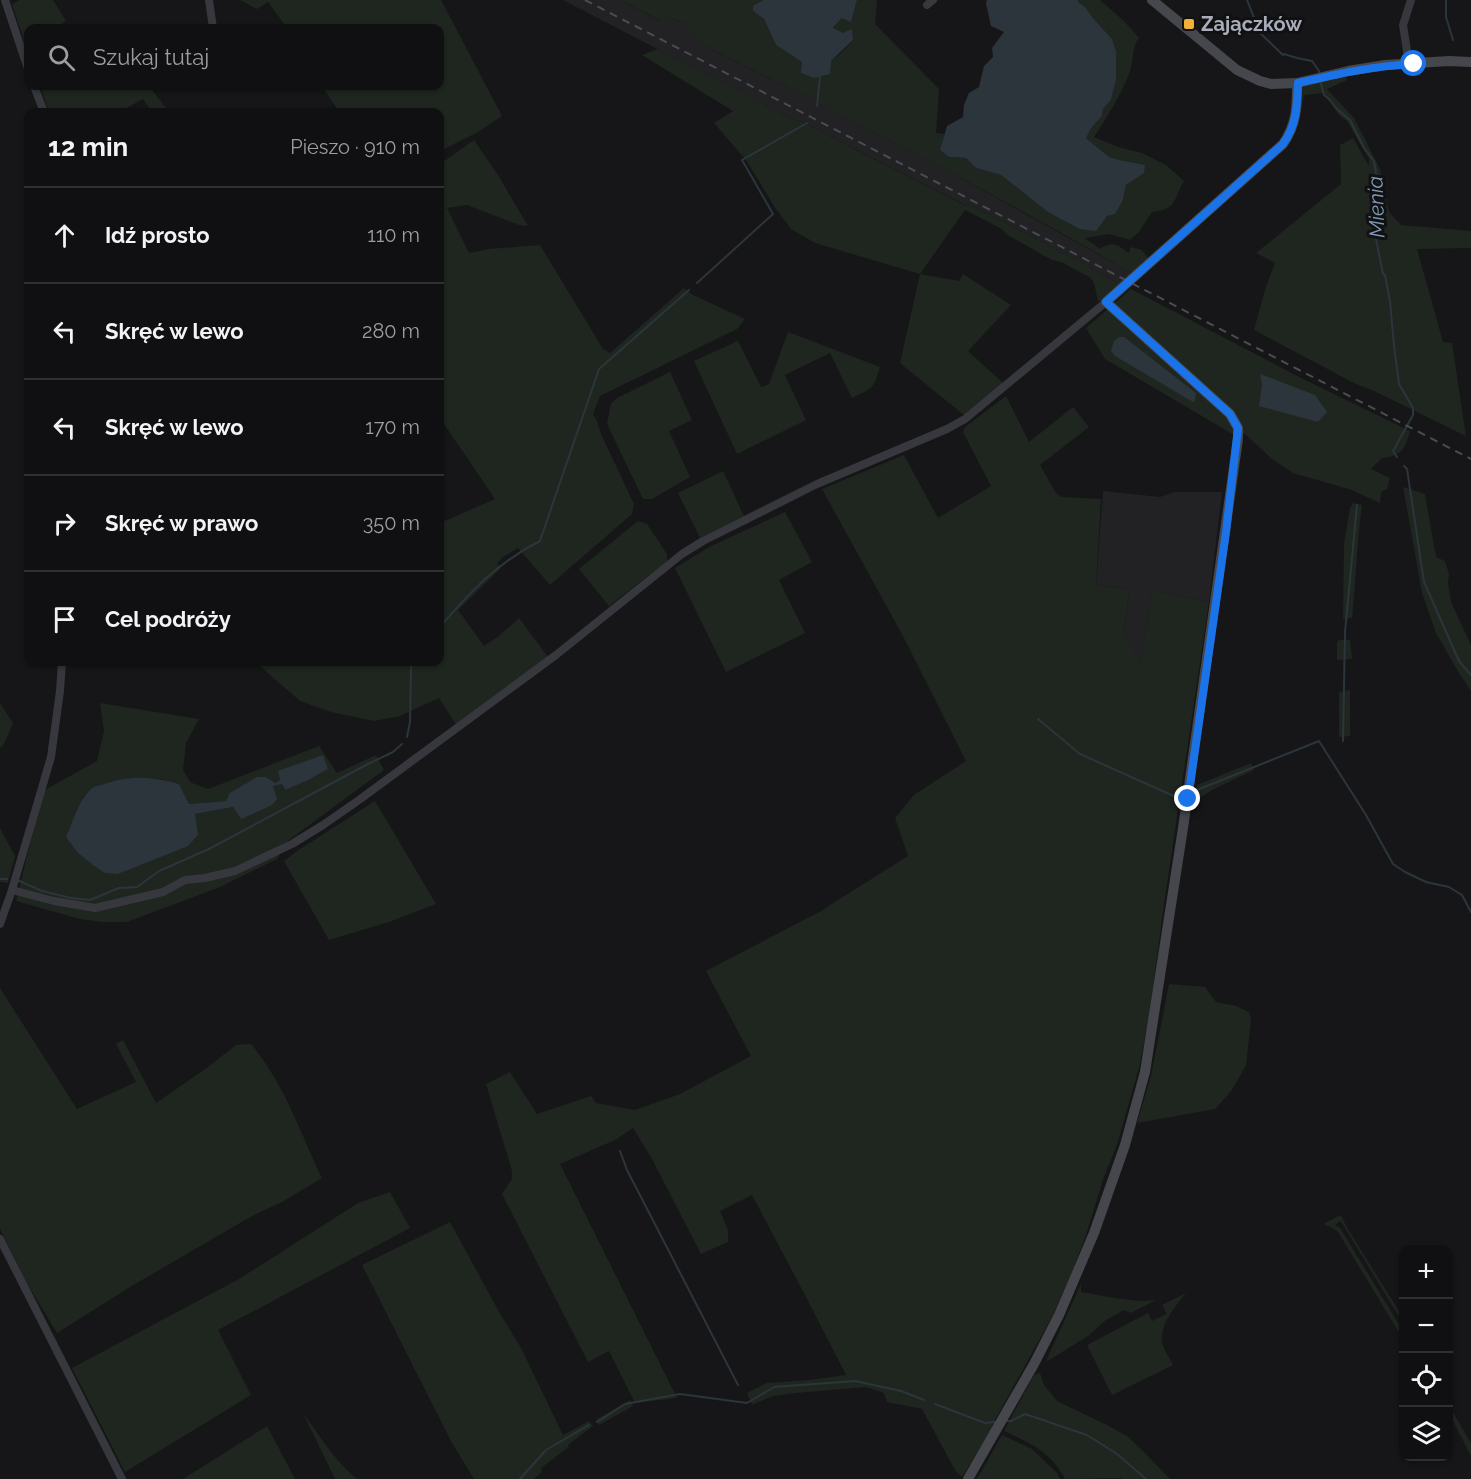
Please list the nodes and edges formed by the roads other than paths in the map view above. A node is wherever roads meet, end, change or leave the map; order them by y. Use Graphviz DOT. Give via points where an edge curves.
graph roads {
  1 [pos="209,0"];
  2 [pos="1152,0"];
  3 [pos="1411,0"];
  4 [pos="7,1"];
  5 [pos="212,24"];
  6 [pos="24,56"];
  7 [pos="1471,62"];
  8 [pos="1409,64"];
  9 [pos="1298,83"];
  10 [pos="36,90"];
  11 [pos="42,108"];
  12 [pos="1106,302"];
  13 [pos="62,666"];
  14 [pos="12,890"];
  15 [pos="0,924"];
  16 [pos="0,1239"];
  17 [pos="122,1479"];
  18 [pos="968,1479"];
  1 -- 5 [label="street"];
  2 -- 9 [label="street" via="1237,70 1271,84"];
  3 -- 8 [label="street" via="1403,25"];
  4 -- 6 [label="street"];
  7 -- 8 [label="street"];
  8 -- 9 [label="street" via="1348,71"];
  9 -- 12 [label="street" via="1295,121 1283,144"];
  10 -- 11 [label="street"];
  12 -- 14 [label="street" via="965,419 817,484 682,554 556,655 359,800 292,844 234,871 185,880 163,892 95,908"];
  12 -- 18 [label="street" via="1230,414 1238,428 1226,532 1145,1072 1094,1233 1059,1315"];
  13 -- 14 [label="street" via="51,757"];
  14 -- 15 [label="street"];
  16 -- 17 [label="street"];
}
